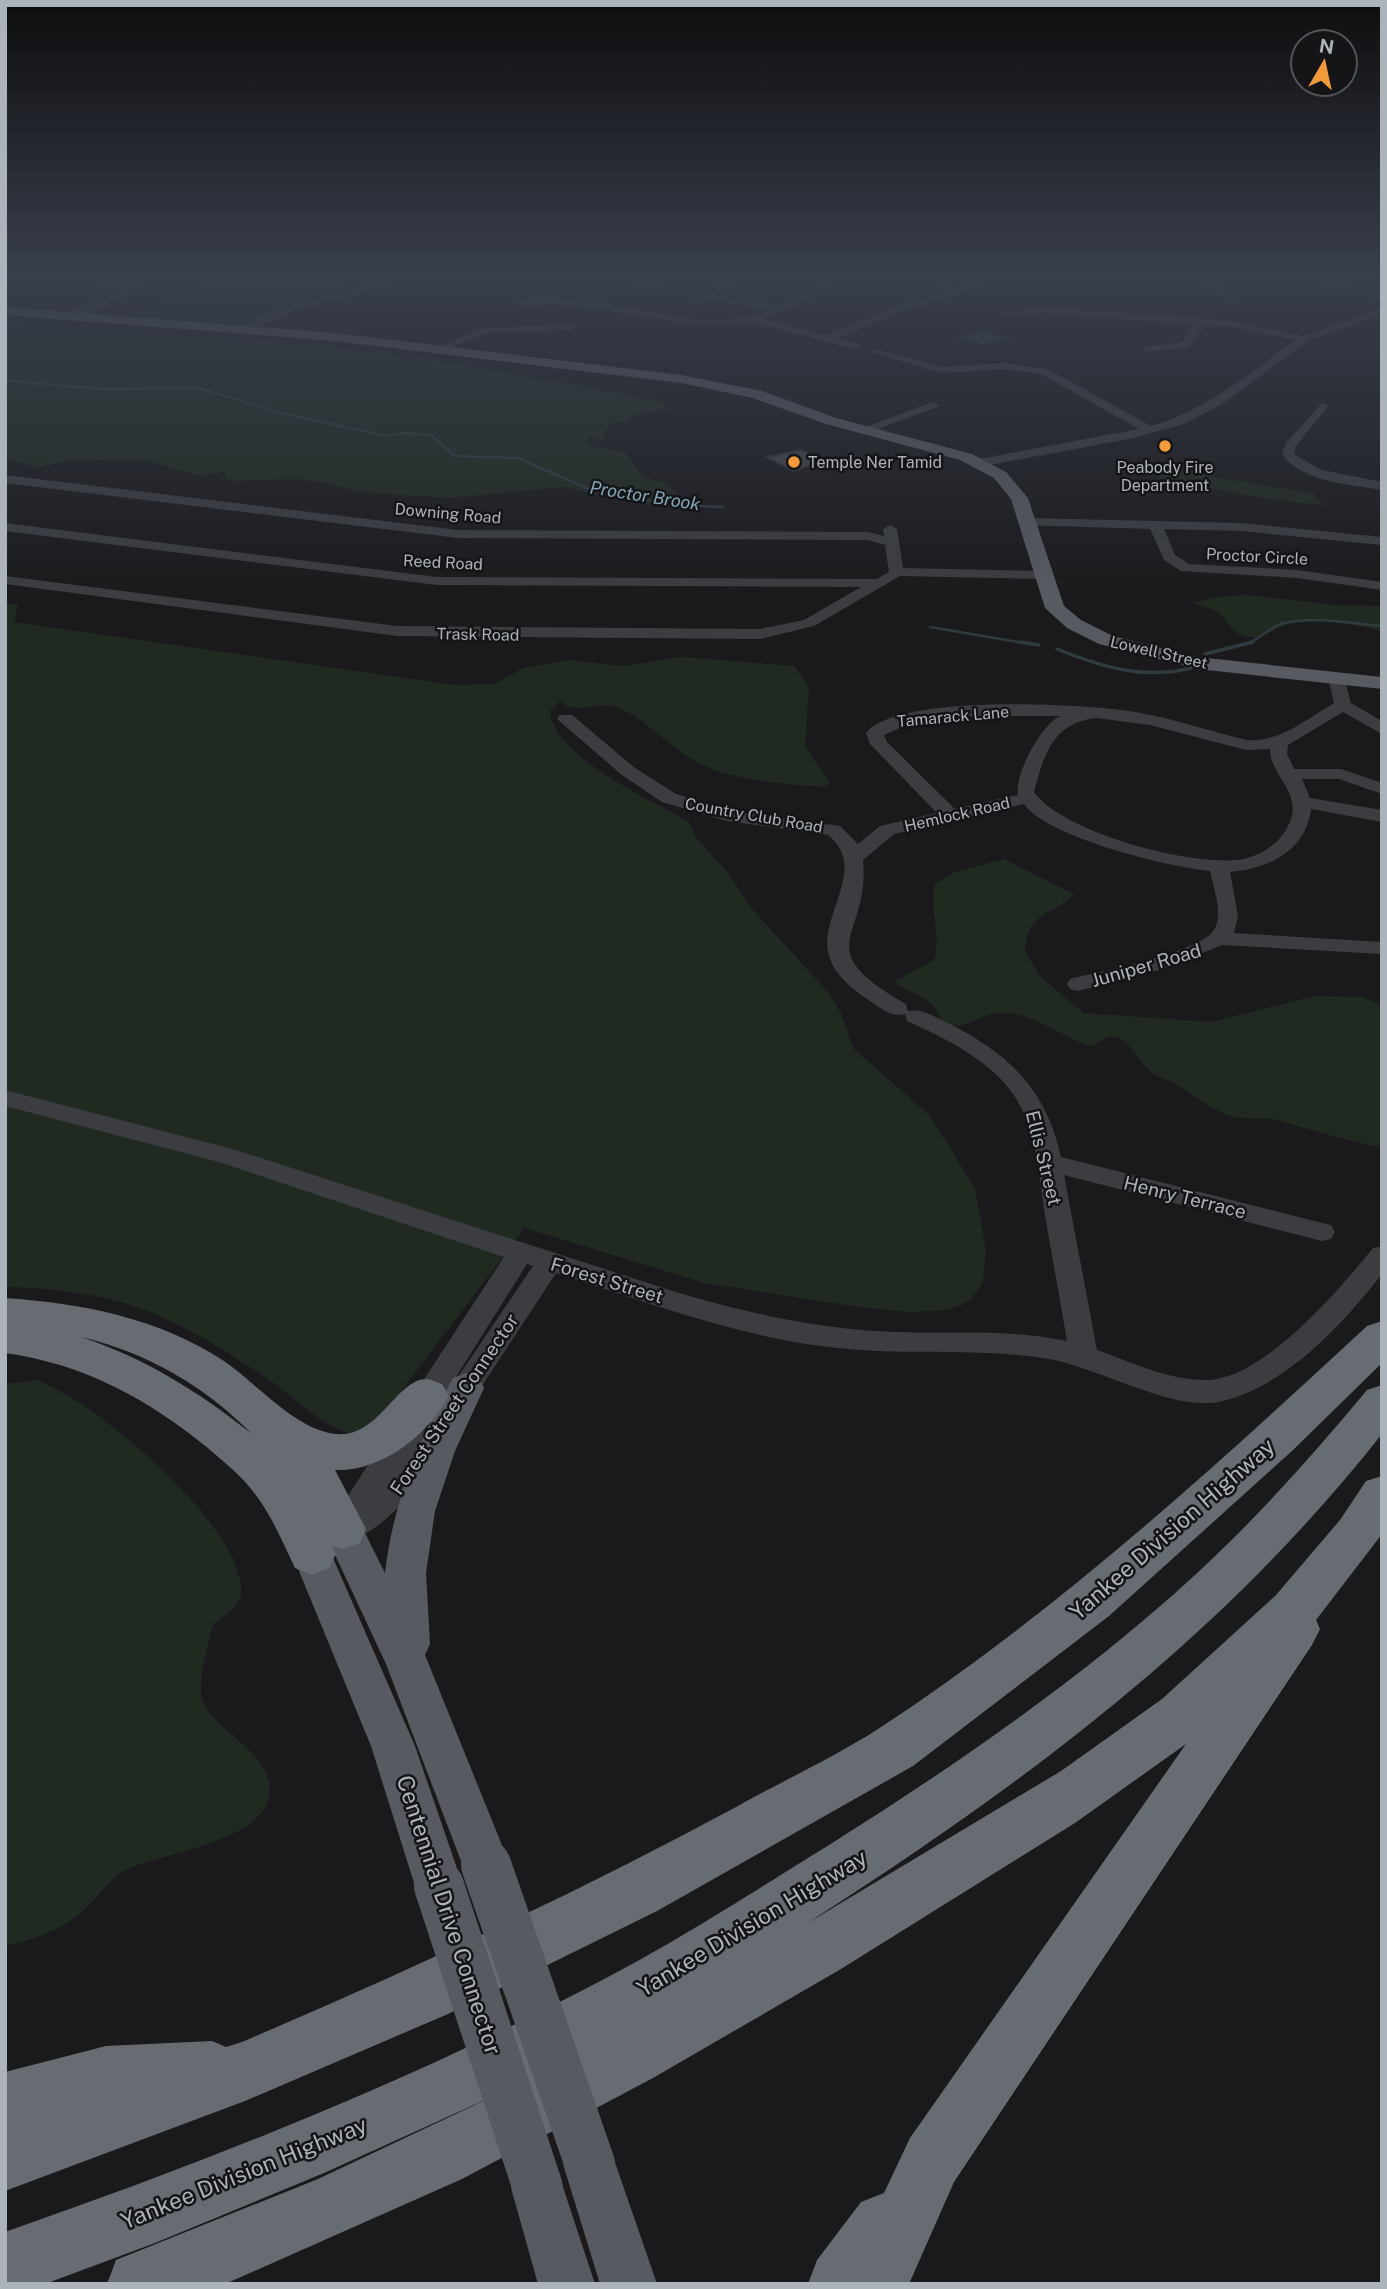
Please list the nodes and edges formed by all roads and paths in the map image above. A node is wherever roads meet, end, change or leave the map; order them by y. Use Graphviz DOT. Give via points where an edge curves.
graph roads {
  1 [pos="713,384"];
  2 [pos="1067,384"];
  3 [pos="1243,384"];
  4 [pos="933,405"];
  5 [pos="1322,406"];
  6 [pos="863,430"];
  7 [pos="1150,430"];
  8 [pos="1019,455"];
  9 [pos="972,460"];
  10 [pos="5,479"];
  11 [pos="1010,484"];
  12 [pos="1382,486"];
  13 [pos="1027,522"];
  14 [pos="1155,525"];
  15 [pos="5,527"];
  16 [pos="1382,541"];
  17 [pos="895,569"];
  18 [pos="1041,571"];
  19 [pos="5,580"];
  20 [pos="882,583"];
  21 [pos="1382,586"];
  22 [pos="1336,678"];
  23 [pos="1382,683"];
  24 [pos="1343,705"];
  25 [pos="1023,710"];
  26 [pos="1104,715"];
  27 [pos="566,719"];
  28 [pos="1382,729"];
  29 [pos="1051,730"];
  30 [pos="1283,759"];
  31 [pos="1382,789"];
  32 [pos="1027,798"];
  33 [pos="1303,802"];
  34 [pos="950,815"];
  35 [pos="1382,816"];
  36 [pos="833,830"];
  37 [pos="887,830"];
  38 [pos="856,856"];
  39 [pos="1219,866"];
  40 [pos="1224,930"];
  41 [pos="1382,948"];
  42 [pos="1079,984"];
  43 [pos="5,1098"];
  44 [pos="1049,1163"];
  45 [pos="1322,1232"];
  46 [pos="521,1252"];
  47 [pos="1382,1255"];
  48 [pos="550,1262"];
  49 [pos="5,1313"];
  50 [pos="5,1337"];
  51 [pos="1382,1337"];
  52 [pos="1084,1357"];
  53 [pos="447,1392"];
  54 [pos="1382,1402"];
  55 [pos="264,1416"];
  56 [pos="1382,1495"];
  57 [pos="328,1541"];
  58 [pos="1326,1571"];
  59 [pos="427,1709"];
  60 [pos="245,2071"];
  61 [pos="5,2103"];
  62 [pos="5,2159"];
  63 [pos="932,2160"];
  64 [pos="5,2264"];
  65 [pos="140,2284"];
  66 [pos="567,2284"];
  67 [pos="629,2284"];
  68 [pos="841,2284"];
  69 [pos="875,2284"];
  1 -- 6 [label="main road"];
  2 -- 7 [label="street"];
  3 -- 7 [label="street" via="1210,408"];
  4 -- 6 [label="street"];
  5 -- 12 [label="street" via="1290,446 1291,460 1315,472"];
  6 -- 9 [label="main road"];
  7 -- 8 [label="street"];
  8 -- 9 [label="street"];
  8 -- 11 [label="main road" via="1003,466"];
  9 -- 11 [label="main road"];
  10 -- 17 [label="street, Downing Road" via="458,534 890,536"];
  11 -- 13 [label="main road, Lowell Street"];
  13 -- 14 [label="street, Proctor Circle"];
  13 -- 18 [label="main road, Lowell Street"];
  14 -- 16 [label="street, Proctor Circle" via="1285,530"];
  14 -- 21 [label="street, Proctor Circle" via="1169,557 1186,568"];
  15 -- 20 [label="street, Reed Road" via="437,581"];
  17 -- 18 [label="street"];
  17 -- 20 [label="street, Trask Road"];
  18 -- 22 [label="main road, Lowell Street" via="1060,614 1106,640 1183,660"];
  19 -- 20 [label="street, Trask Road" via="397,631 730,635 799,627"];
  22 -- 23 [label="main road, Lowell Street"];
  22 -- 24 [label="street"];
  24 -- 28 [label="street"];
  24 -- 30 [label="street"];
  25 -- 26 [label="street, Tamarack Lane"];
  25 -- 29 [label="street, Tamarack Lane"];
  25 -- 34 [label="street, Tamarack Lane" via="905,717 885,723 875,733 884,750"];
  26 -- 29 [label="street" via="1069,718"];
  26 -- 30 [label="street" via="1158,721 1249,745"];
  27 -- 36 [label="street, Country Club Road" via="658,792 676,801 716,812"];
  29 -- 32 [label="street" via="1026,787"];
  30 -- 31 [label="street"];
  30 -- 33 [label="street"];
  32 -- 34 [label="street, Hemlock Road"];
  32 -- 39 [label="street" via="1047,814 1109,841 1162,858"];
  33 -- 35 [label="street"];
  33 -- 39 [label="street" via="1299,821 1283,847 1255,862"];
  34 -- 37 [label="street, Hemlock Road"];
  36 -- 37 [label="street, Hemlock Road"];
  36 -- 38 [label="street, Country Club Road" via="848,838"];
  37 -- 38 [label="street, Hemlock Road"];
  38 -- 44 [label="street, Ellis Street" via="838,953 843,965 860,984 969,1045 1012,1078 1039,1123"];
  39 -- 40 [label="street"];
  40 -- 41 [label="street" via="1270,940"];
  40 -- 42 [label="street, Juniper Road" via="1197,952"];
  43 -- 46 [label="street, Forest Street" via="198,1146"];
  44 -- 45 [label="street, Henry Terrace"];
  44 -- 52 [label="street, Ellis Street"];
  46 -- 48 [label="street, Forest Street"];
  46 -- 53 [label="street, Forest Street Connector"];
  47 -- 52 [label="street, Forest Street" via="1326,1318 1247,1381 1222,1391 1185,1389"];
  48 -- 52 [label="street, Forest Street" via="777,1328 874,1341 1013,1344"];
  48 -- 53 [label="street, Forest Street Connector"];
  49 -- 55 [label="highway" via="62,1316 143,1337 212,1375"];
  50 -- 57 [label="highway" via="81,1351 152,1384 263,1471"];
  51 -- 60 [label="highway, Yankee Division Highway" via="1266,1448 1092,1601 894,1748 637,1891 427,1993"];
  53 -- 55 [label="highway" via="376,1444 356,1452 340,1454 309,1446"];
  53 -- 57 [label="street, Forest Street Connector" via="391,1497 365,1522"];
  53 -- 59 [label="main road" via="439,1440 418,1491 407,1551 404,1603"];
  54 -- 64 [label="highway, Yankee Division Highway" via="1337,1459 1220,1583 1065,1715 973,1783 800,1896 594,2016 388,2113 160,2210"];
  55 -- 57 [label="highway" via="300,1455 329,1499"];
  56 -- 58 [label="highway"];
  57 -- 59 [label="main road" via="358,1556"];
  57 -- 66 [label="main road, Centennial Drive Connector, bridge"];
  58 -- 63 [label="highway" via="1292,1634"];
  58 -- 65 [label="highway" via="1260,1643 1107,1771 812,1955 632,2059 466,2144 347,2200"];
  59 -- 67 [label="main road, bridge" via="486,1865"];
  60 -- 61 [label="highway" via="106,2077"];
  60 -- 62 [label="highway, Yankee Division Highway"];
  63 -- 68 [label="highway"];
  63 -- 69 [label="highway"];
}
